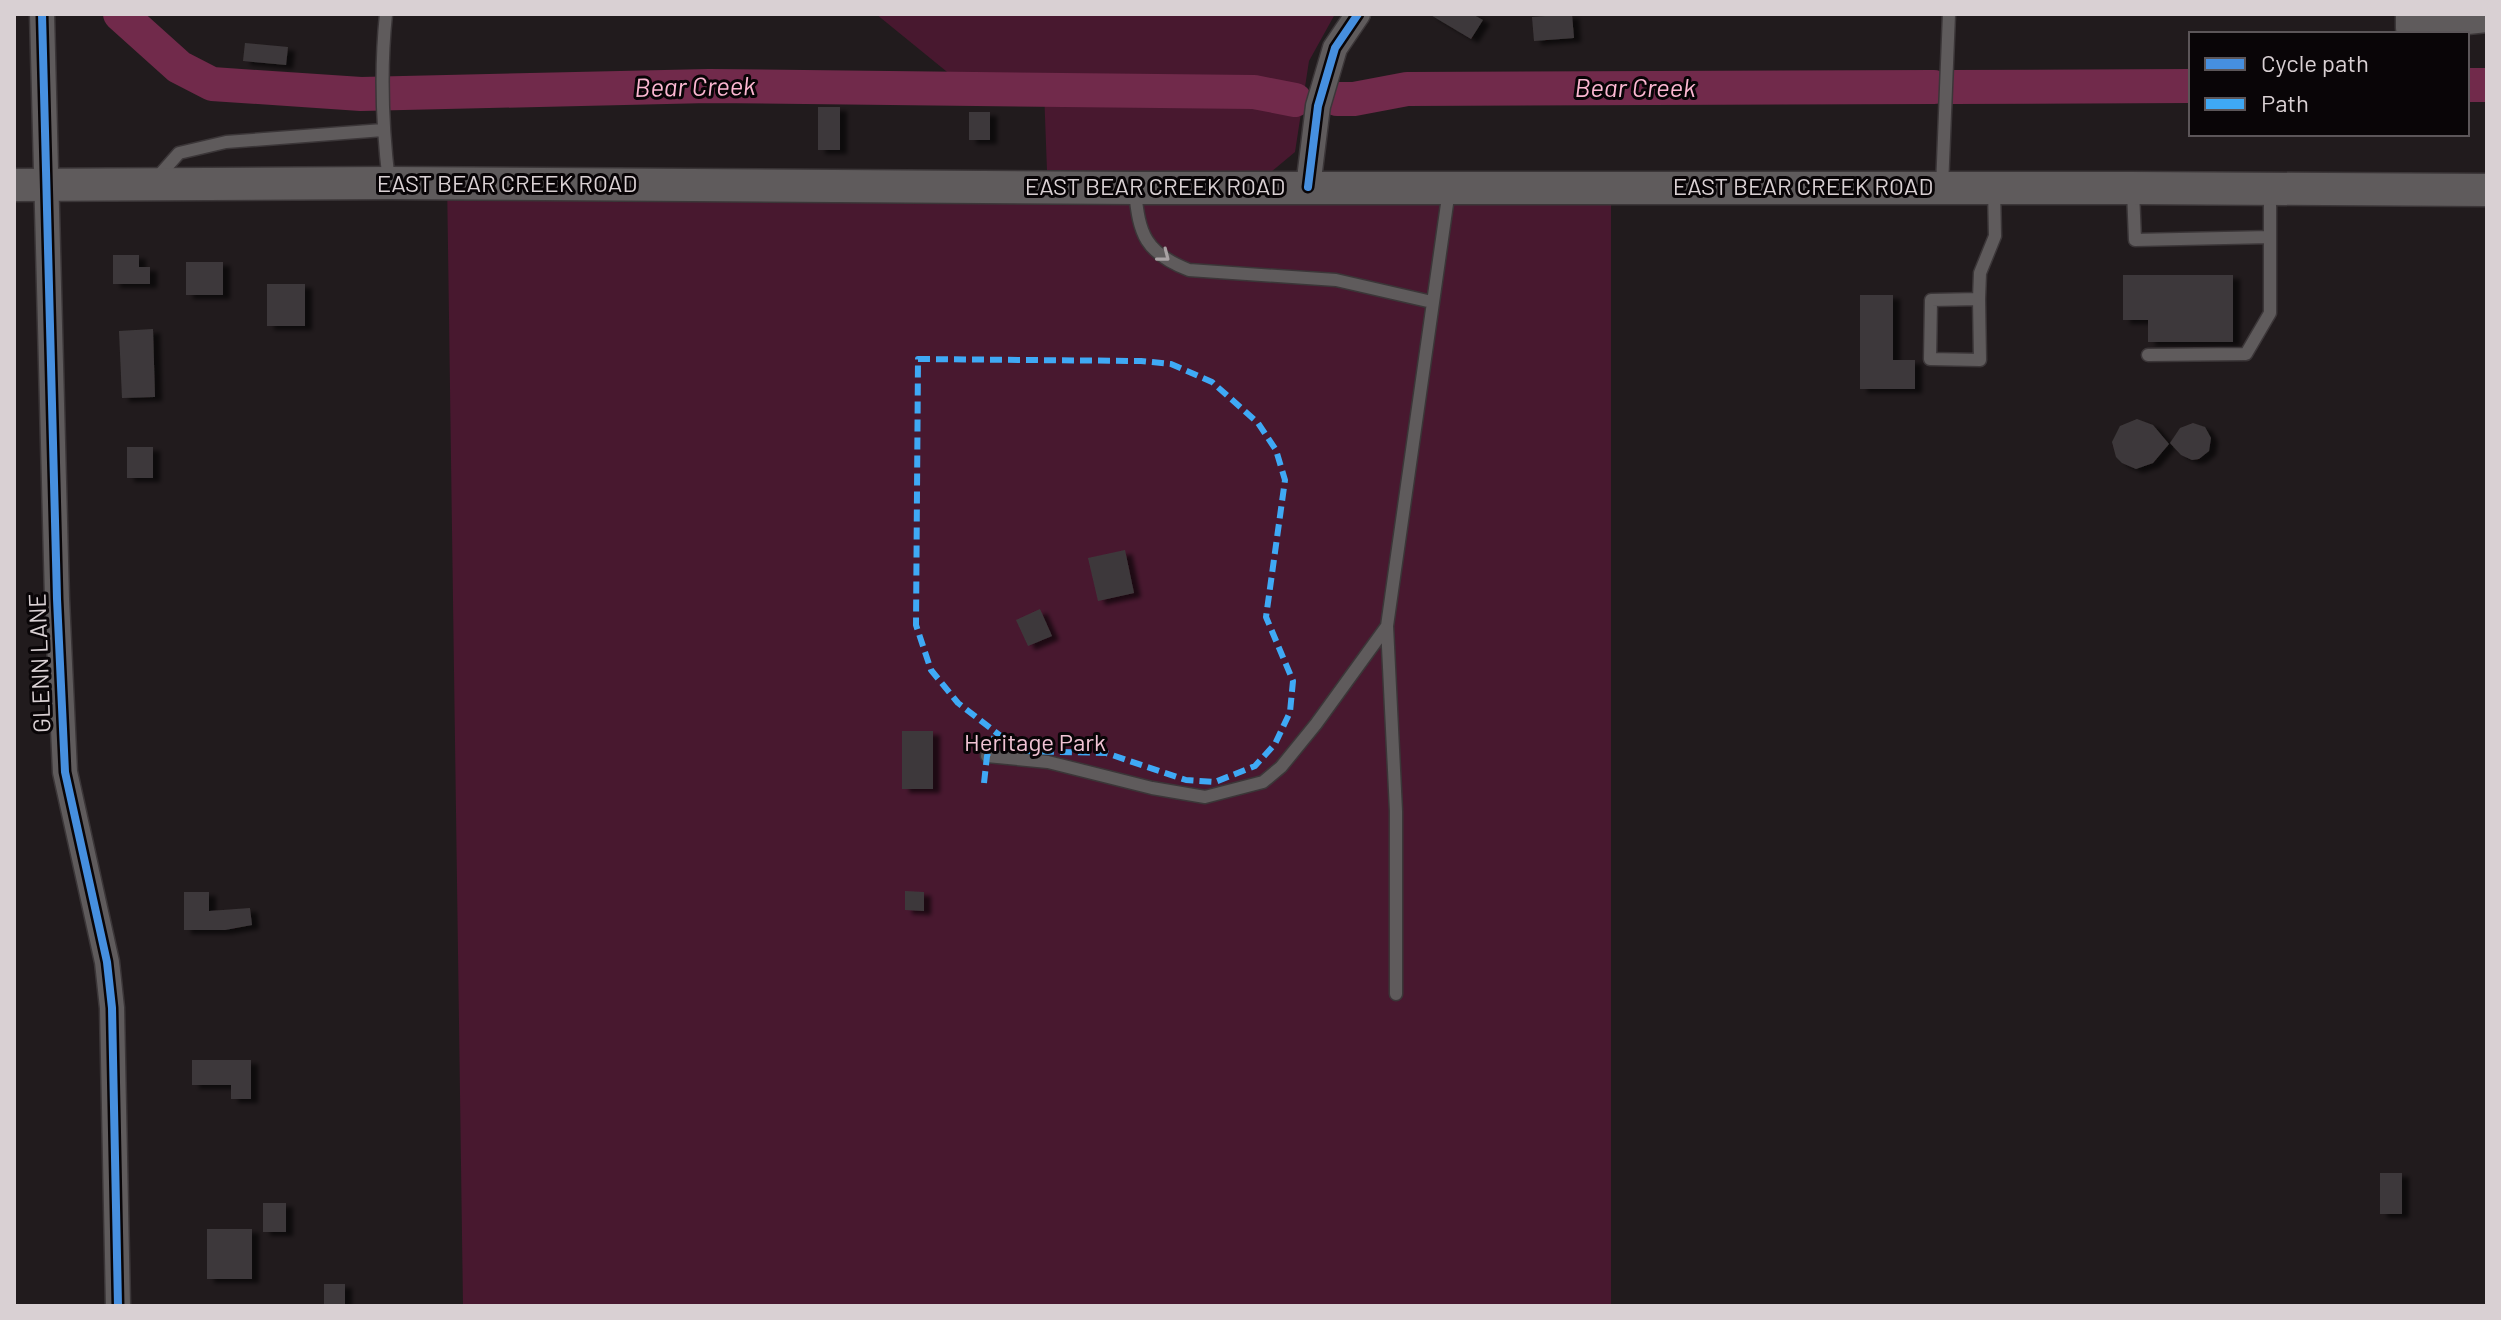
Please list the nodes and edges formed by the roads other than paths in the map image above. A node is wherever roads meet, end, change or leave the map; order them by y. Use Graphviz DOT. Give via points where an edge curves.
graph roads {
  1 [pos="42,14"];
  2 [pos="386,14"];
  3 [pos="1358,14"];
  4 [pos="1949,14"];
  5 [pos="2487,20"];
  6 [pos="2408,21"];
  7 [pos="383,130"];
  8 [pos="389,183"];
  9 [pos="151,184"];
  10 [pos="14,185"];
  11 [pos="46,185"];
  12 [pos="1308,187"];
  13 [pos="1450,187"];
  14 [pos="1942,187"];
  15 [pos="1135,188"];
  16 [pos="1994,188"];
  17 [pos="2133,188"];
  18 [pos="2270,190"];
  19 [pos="2487,190"];
  20 [pos="2270,237"];
  21 [pos="1979,299"];
  22 [pos="1432,302"];
  23 [pos="2148,355"];
  24 [pos="1387,626"];
  25 [pos="987,756"];
  26 [pos="1396,994"];
  27 [pos="118,1306"];
  1 -- 11 [label="street, GLENN LANE"];
  2 -- 7 [label="lane"];
  3 -- 12 [label="street" via="1335,48 1318,106"];
  4 -- 14 [label="lane"];
  5 -- 6 [label="street"];
  7 -- 8 [label="lane"];
  7 -- 9 [label="lane" via="226,142 179,153"];
  8 -- 9 [label="main road, EAST BEAR CREEK ROAD"];
  8 -- 15 [label="main road, EAST BEAR CREEK ROAD"];
  9 -- 11 [label="main road, EAST BEAR CREEK ROAD"];
  10 -- 11 [label="main road, EAST BEAR CREEK ROAD"];
  11 -- 27 [label="street, GLENN LANE" via="65,772 107,962 112,1008"];
  12 -- 13 [label="main road, EAST BEAR CREEK ROAD"];
  12 -- 15 [label="main road, EAST BEAR CREEK ROAD"];
  13 -- 14 [label="main road, EAST BEAR CREEK ROAD"];
  13 -- 22 [label="lane"];
  14 -- 16 [label="main road, EAST BEAR CREEK ROAD"];
  15 -- 22 [label="lane, one-way" via="1139,227 1157,252 1181,267 1336,280"];
  16 -- 17 [label="main road, EAST BEAR CREEK ROAD"];
  16 -- 21 [label="lane" via="1995,236 1980,273"];
  17 -- 18 [label="main road, EAST BEAR CREEK ROAD"];
  17 -- 20 [label="lane" via="2135,240"];
  18 -- 19 [label="main road, EAST BEAR CREEK ROAD"];
  18 -- 20 [label="lane"];
  20 -- 23 [label="lane" via="2270,313 2246,354"];
  21 -- 21 [label="lane" via="1931,300 1930,359 1980,360"];
  22 -- 24 [label="lane"];
  24 -- 25 [label="lane" via="1316,724 1263,782 1205,797 1048,762"];
  24 -- 26 [label="lane" via="1396,811"];
}
